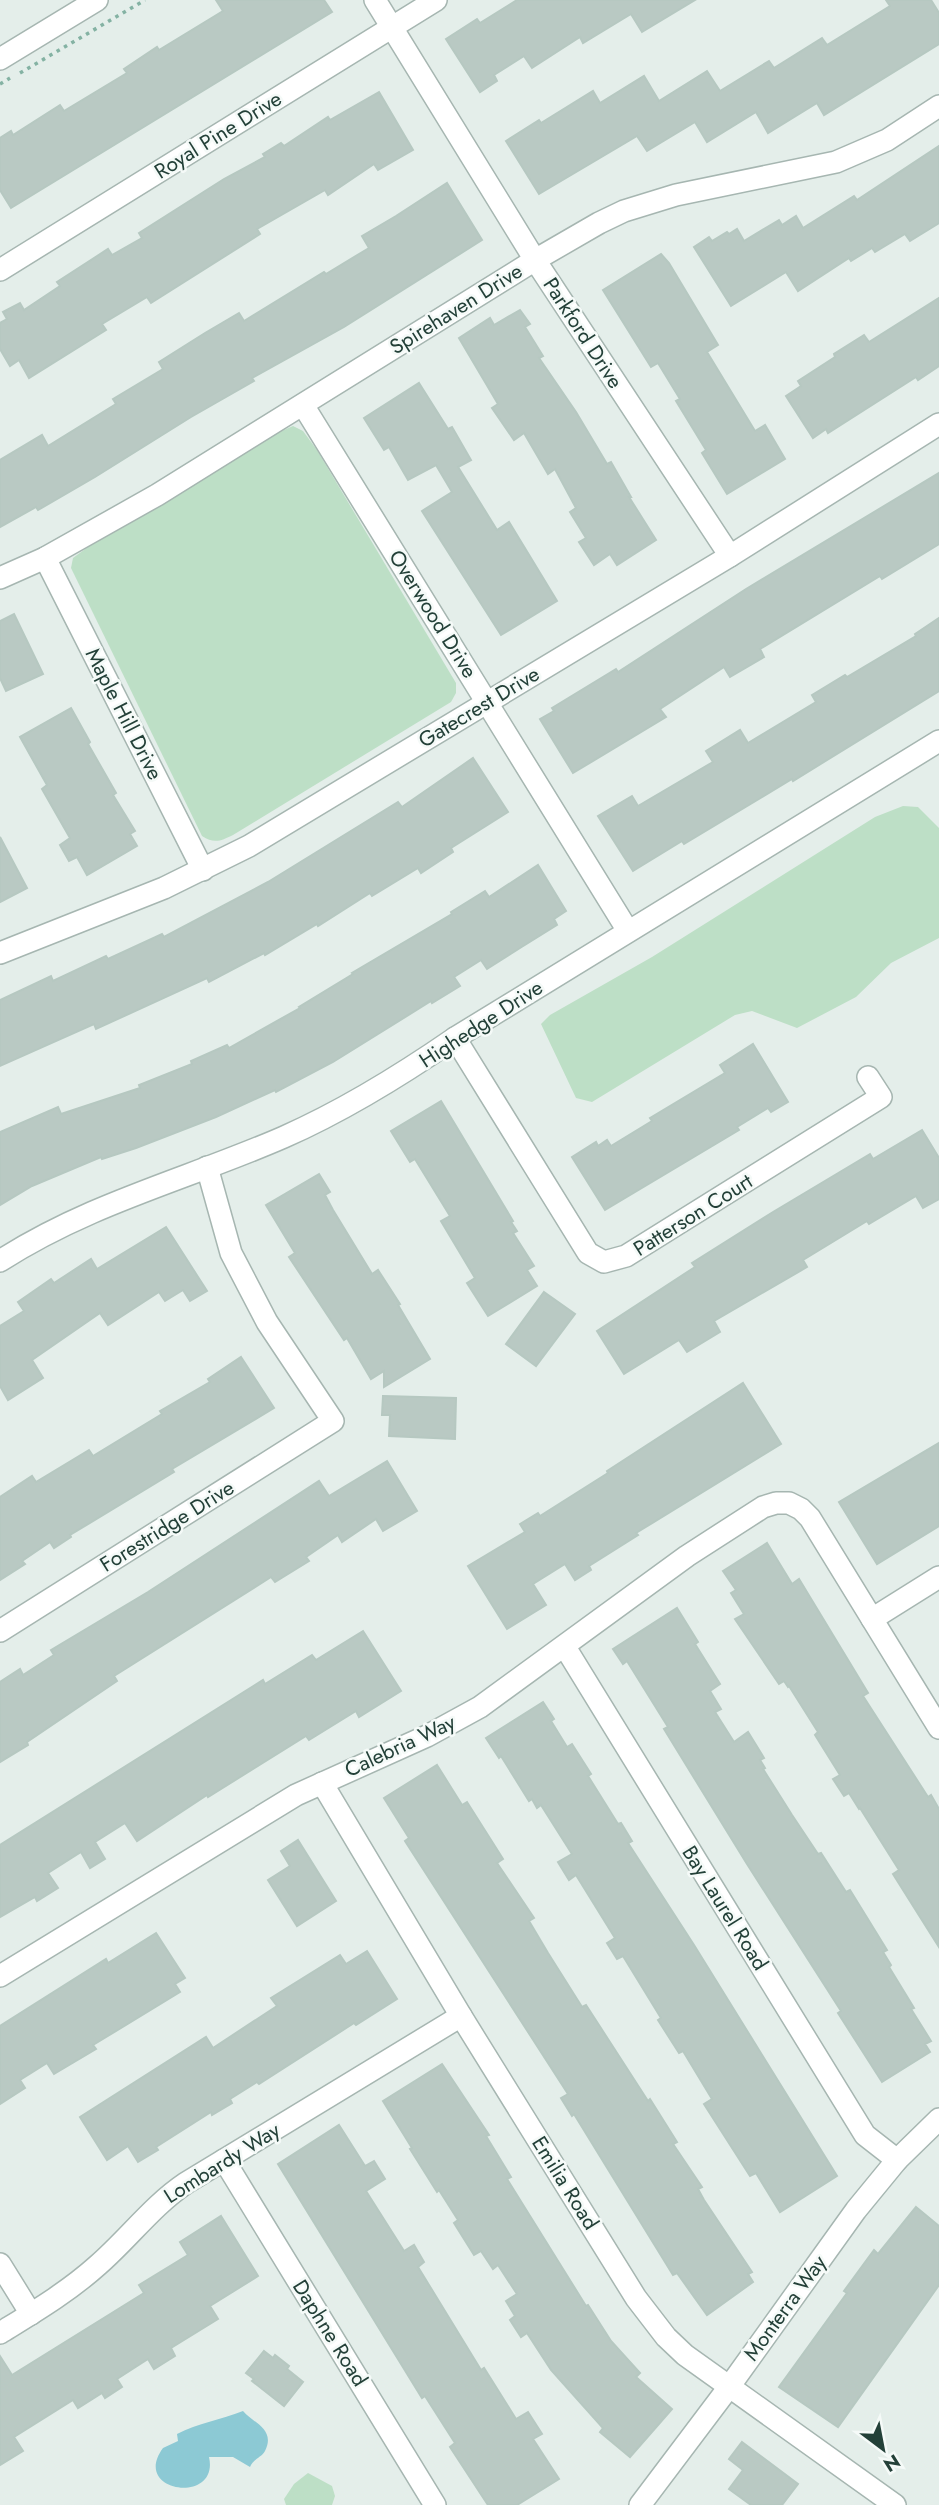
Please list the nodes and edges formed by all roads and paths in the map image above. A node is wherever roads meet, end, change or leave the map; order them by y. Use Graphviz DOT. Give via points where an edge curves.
graph roads {
  1 [pos="97,0"];
  2 [pos="145,0"];
  3 [pos="375,0"];
  4 [pos="436,0"];
  5 [pos="391,26"];
  6 [pos="0,59"];
  7 [pos="0,84"];
  8 [pos="939,106"];
  9 [pos="535,260"];
  10 [pos="0,270"];
  11 [pos="303,405"];
  12 [pos="939,424"];
  13 [pos="730,556"];
  14 [pos="45,558"];
  15 [pos="0,578"];
  16 [pos="487,703"];
  17 [pos="939,741"];
  18 [pos="203,870"];
  19 [pos="628,931"];
  20 [pos="0,953"];
  21 [pos="455,1038"];
  22 [pos="867,1077"];
  23 [pos="207,1167"];
  24 [pos="0,1261"];
  25 [pos="939,1577"];
  26 [pos="872,1619"];
  27 [pos="0,1631"];
  28 [pos="565,1647"];
  29 [pos="939,1727"];
  30 [pos="322,1783"];
  31 [pos="0,1976"];
  32 [pos="461,2016"];
  33 [pos="939,2119"];
  34 [pos="224,2160"];
  35 [pos="897,2160"];
  36 [pos="0,2264"];
  37 [pos="31,2314"];
  38 [pos="0,2333"];
  39 [pos="729,2387"];
  40 [pos="435,2505"];
  41 [pos="640,2505"];
  42 [pos="895,2505"];
  1 -- 6 [label="street"];
  2 -- 7 [label="path"];
  3 -- 5 [label="street, Parkford Drive"];
  4 -- 5 [label="street, Royal Pine Drive"];
  5 -- 9 [label="street, Parkford Drive"];
  5 -- 10 [label="street, Royal Pine Drive"];
  8 -- 9 [label="street, Spirehaven Drive" via="887,139 836,162 677,195 624,211"];
  9 -- 11 [label="street, Spirehaven Drive"];
  9 -- 13 [label="street, Parkford Drive"];
  11 -- 14 [label="street, Spirehaven Drive"];
  11 -- 16 [label="street, Overwood Drive"];
  12 -- 13 [label="street, Gatecrest Drive"];
  13 -- 16 [label="street, Gatecrest Drive"];
  14 -- 15 [label="street, Spirehaven Drive"];
  14 -- 18 [label="street, Maple Hill Drive"];
  16 -- 18 [label="street, Gatecrest Drive"];
  16 -- 19 [label="street, Overwood Drive"];
  17 -- 19 [label="street, Highedge Drive"];
  18 -- 20 [label="street, Gatecrest Drive"];
  19 -- 21 [label="street, Highedge Drive"];
  21 -- 22 [label="street, Patterson Court" via="588,1252 604,1262 626,1256 881,1097"];
  21 -- 23 [label="street, Highedge Drive" via="328,1117"];
  23 -- 24 [label="street, Highedge Drive" via="96,1209"];
  23 -- 27 [label="street, Forestridge Drive" via="232,1254 267,1322 333,1421"];
  25 -- 26 [label="street"];
  26 -- 28 [label="street, Calebria Way" via="810,1518 789,1503 776,1503 712,1538"];
  26 -- 29 [label="street"];
  28 -- 30 [label="street, Calebria Way" via="456,1722"];
  28 -- 35 [label="street, Bay Laurel Road" via="865,2135"];
  30 -- 31 [label="street, Calebria Way"];
  30 -- 32 [label="street, Emilia Road"];
  32 -- 34 [label="street, Lombardy Way"];
  32 -- 39 [label="street, Emilia Road" via="642,2306 685,2355"];
  33 -- 35 [label="street, Monterra Way"];
  34 -- 37 [label="street, Lombardy Way" via="169,2194 101,2262"];
  34 -- 40 [label="street, Daphne Road"];
  35 -- 39 [label="street, Monterra Way"];
  36 -- 37 [label="street"];
  37 -- 38 [label="street, Lombardy Way"];
  39 -- 41 [label="street, Monterra Way"];
  39 -- 42 [label="street, Emilia Road"];
}
